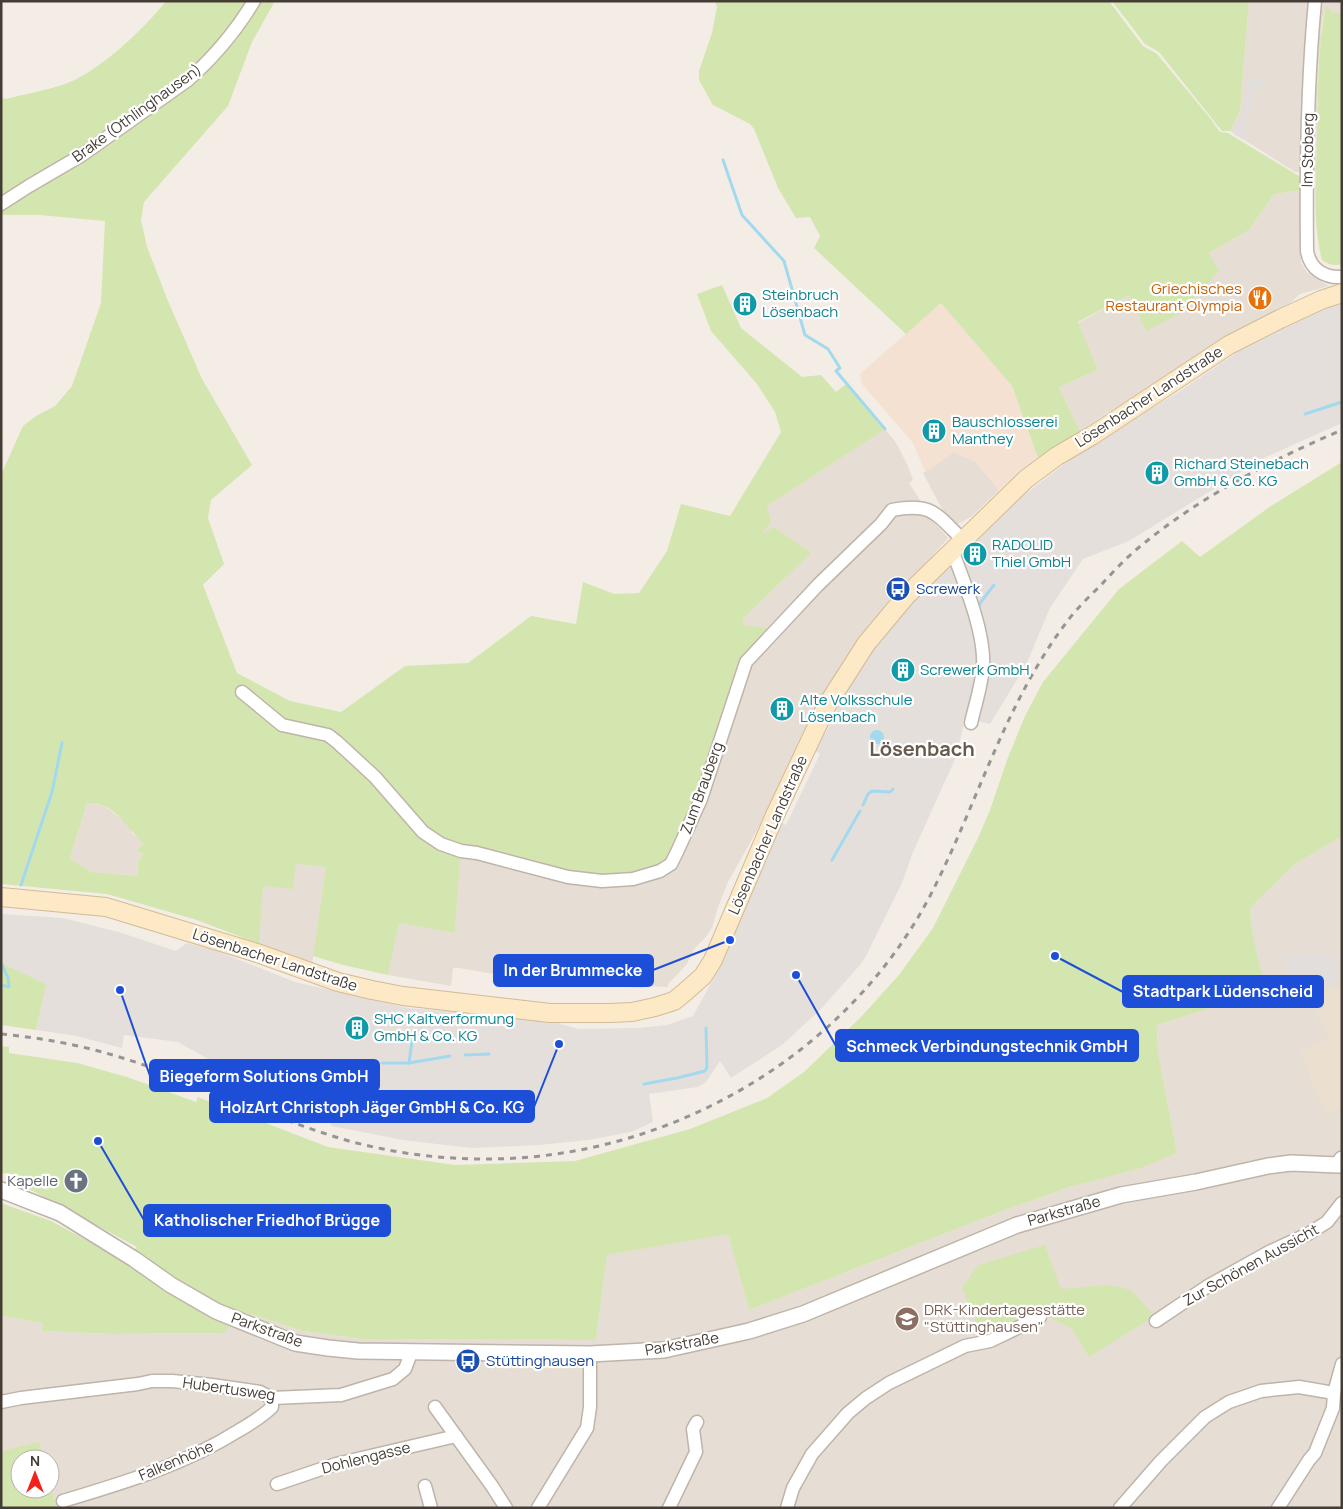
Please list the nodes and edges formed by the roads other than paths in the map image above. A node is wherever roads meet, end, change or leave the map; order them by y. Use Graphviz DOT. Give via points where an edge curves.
graph roads {
  1 [pos="254,1"];
  2 [pos="1315,1"];
  3 [pos="1,204"];
  4 [pos="1342,276"];
  5 [pos="1342,293"];
  6 [pos="957,545"];
  7 [pos="242,692"];
  8 [pos="971,723"];
  9 [pos="1,897"];
  10 [pos="1340,1166"];
  11 [pos="1,1190"];
  12 [pos="1342,1203"];
  13 [pos="1040,1317"];
  14 [pos="1156,1321"];
  15 [pos="411,1353"];
  16 [pos="590,1354"];
  17 [pos="1342,1364"];
  18 [pos="1334,1393"];
  19 [pos="272,1398"];
  20 [pos="1,1402"];
  21 [pos="435,1407"];
  22 [pos="697,1422"];
  23 [pos="456,1436"];
  24 [pos="277,1484"];
  25 [pos="425,1486"];
  26 [pos="62,1501"];
  27 [pos="431,1508"];
  28 [pos="506,1508"];
  29 [pos="538,1508"];
  30 [pos="670,1508"];
  31 [pos="787,1508"];
  32 [pos="1120,1508"];
  33 [pos="1278,1508"];
  1 -- 3 [label="street, Brake (Othlinghausen)" via="226,41 188,80 82,155"];
  2 -- 4 [label="street, Im Stoberg" via="1308,138 1307,252 1319,272 1330,277"];
  5 -- 6 [label="main road, Lösenbacher Landstraße" via="1229,345 1057,456 1026,479"];
  6 -- 7 [label="street, Zum Brauberg" via="942,518 931,511 914,507 892,510 882,524 818,585 746,662 696,815 671,864 633,879 602,881 568,877 442,844 423,832 375,776 337,742 328,736 282,725"];
  6 -- 8 [label="street" via="982,648 983,668"];
  6 -- 9 [label="main road, Lösenbacher Landstraße" via="906,596 866,644 827,705 775,815 713,960 703,976 674,1001 632,1012 550,1013 402,996 338,982 106,906"];
  10 -- 16 [label="street, Parkstraße" via="1291,1163 1268,1166 1121,1195 1017,1224 803,1314 749,1331 664,1350"];
  11 -- 15 [label="street, Parkstraße" via="60,1213 171,1286 251,1326 295,1343"];
  12 -- 14 [label="street, Zur Schönen Aussicht" via="1327,1222 1208,1286"];
  13 -- 31 [label="street" via="990,1341 965,1346 889,1383 866,1398 848,1412 812,1454 793,1488"];
  15 -- 16 [label="street, Parkstraße"];
  15 -- 19 [label="street, Hubertusweg" via="405,1369 394,1379 341,1395"];
  16 -- 29 [label="street" via="587,1428"];
  17 -- 18 [label="street"];
  18 -- 32 [label="street" via="1299,1387 1261,1391 1229,1402 1205,1417"];
  18 -- 33 [label="street" via="1333,1408 1315,1453"];
  19 -- 20 [label="street, Hubertusweg" via="260,1392 152,1381"];
  19 -- 26 [label="street, Falkenhöhe" via="272,1407 263,1415 181,1462"];
  21 -- 23 [label="street"];
  22 -- 30 [label="street" via="693,1430 696,1452"];
  23 -- 24 [label="street, Dohlengasse" via="336,1464"];
  23 -- 28 [label="street"];
  25 -- 27 [label="street"];
}
